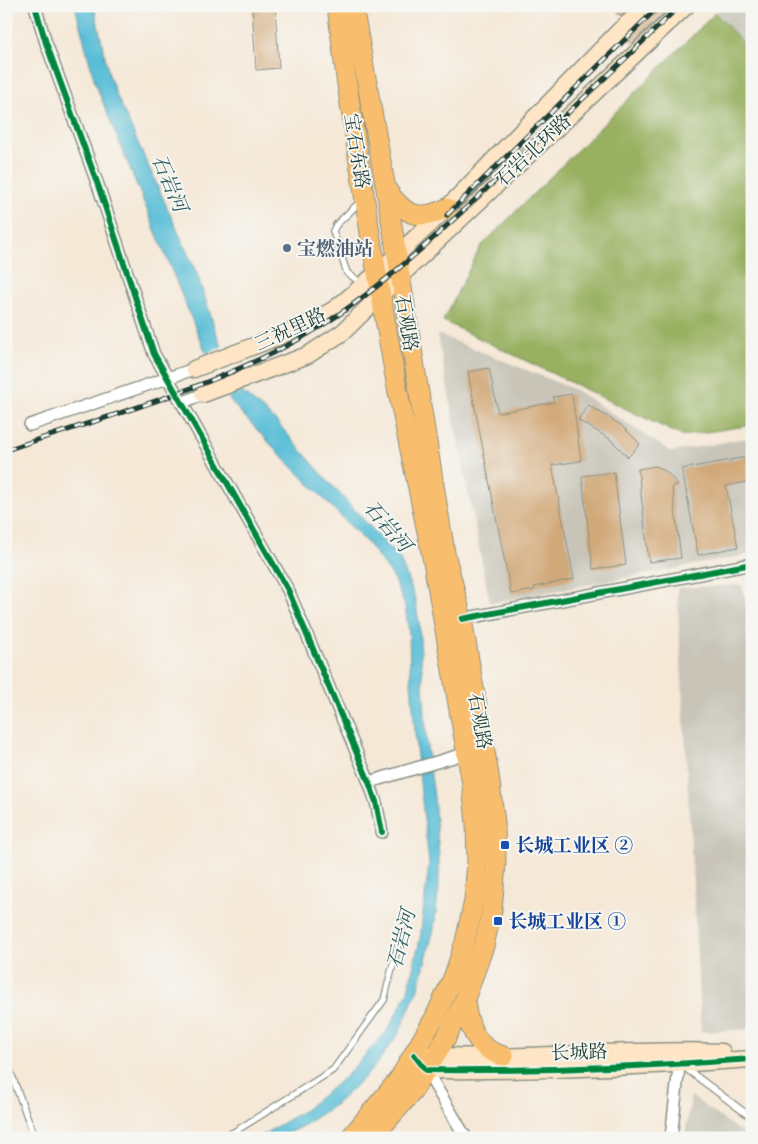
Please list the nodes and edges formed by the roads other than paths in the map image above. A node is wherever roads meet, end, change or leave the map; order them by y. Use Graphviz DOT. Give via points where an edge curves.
graph roads {
  1 [pos="35,6"];
  2 [pos="338,6"];
  3 [pos="353,6"];
  4 [pos="647,6"];
  5 [pos="686,6"];
  6 [pos="386,189"];
  7 [pos="365,198"];
  8 [pos="447,208"];
  9 [pos="396,256"];
  10 [pos="399,276"];
  11 [pos="371,279"];
  12 [pos="381,294"];
  13 [pos="198,368"];
  14 [pos="167,378"];
  15 [pos="208,392"];
  16 [pos="181,403"];
  17 [pos="30,425"];
  18 [pos="752,564"];
  19 [pos="462,619"];
  20 [pos="467,753"];
  21 [pos="369,782"];
  22 [pos="382,832"];
  23 [pos="404,922"];
  24 [pos="465,999"];
  25 [pos="752,1054"];
  26 [pos="414,1055"];
  27 [pos="504,1056"];
  28 [pos="680,1058"];
  29 [pos="752,1059"];
  30 [pos="6,1060"];
  31 [pos="431,1063"];
  32 [pos="752,1118"];
  33 [pos="236,1136"];
  34 [pos="35,1138"];
  35 [pos="221,1138"];
  36 [pos="350,1138"];
  37 [pos="372,1138"];
  38 [pos="466,1138"];
  39 [pos="671,1138"];
  1 -- 14 [label="street" via="154,354"];
  2 -- 7 [label="main road, 宝石东路"];
  3 -- 6 [label="main road, 宝石东路"];
  4 -- 8 [label="street, 石岩北环路"];
  5 -- 10 [label="street, 石岩北环路"];
  6 -- 8 [label="main road" via="396,203 414,214 430,215"];
  6 -- 9 [label="main road, 宝石东路"];
  7 -- 11 [label="main road, 宝石东路"];
  7 -- 11 [label="lane" via="333,231 347,273"];
  8 -- 9 [label="street, 石岩北环路"];
  9 -- 10 [label="main road, 宝石东路"];
  9 -- 11 [label="street, 石岩北环路"];
  10 -- 12 [label="street, 石岩北环路"];
  10 -- 19 [label="main road, 石观路" via="445,553"];
  11 -- 12 [label="main road, 宝石东路"];
  11 -- 13 [label="street, 三祝里路" via="340,305 298,329"];
  12 -- 15 [label="street, 三祝里路" via="343,332 325,345 302,357"];
  12 -- 20 [label="main road, 石观路"];
  13 -- 14 [label="street"];
  14 -- 16 [label="street"];
  14 -- 17 [label="street"];
  15 -- 16 [label="street"];
  16 -- 21 [label="street" via="288,590"];
  18 -- 19 [label="street"];
  19 -- 24 [label="main road, 石观路" via="489,775 496,864 484,946"];
  20 -- 21 [label="street"];
  20 -- 26 [label="main road, 石观路" via="476,824 474,901 453,978"];
  21 -- 22 [label="street"];
  23 -- 33 [label="lane" via="384,1000 333,1070"];
  24 -- 27 [label="main road" via="467,1019 476,1038 489,1051"];
  24 -- 31 [label="main road, 石观路"];
  25 -- 28 [label="street, 长城路"];
  26 -- 31 [label="street"];
  26 -- 36 [label="main road, 石观路" via="399,1080"];
  27 -- 28 [label="street, 长城路"];
  27 -- 31 [label="street, 长城路"];
  28 -- 29 [label="street, 长城路"];
  28 -- 31 [label="street, 长城路" via="484,1070"];
  28 -- 32 [label="lane"];
  28 -- 39 [label="street"];
  30 -- 34 [label="lane"];
  31 -- 37 [label="main road, 石观路" via="413,1091"];
  31 -- 38 [label="street"];
  33 -- 35 [label="lane"];
}
